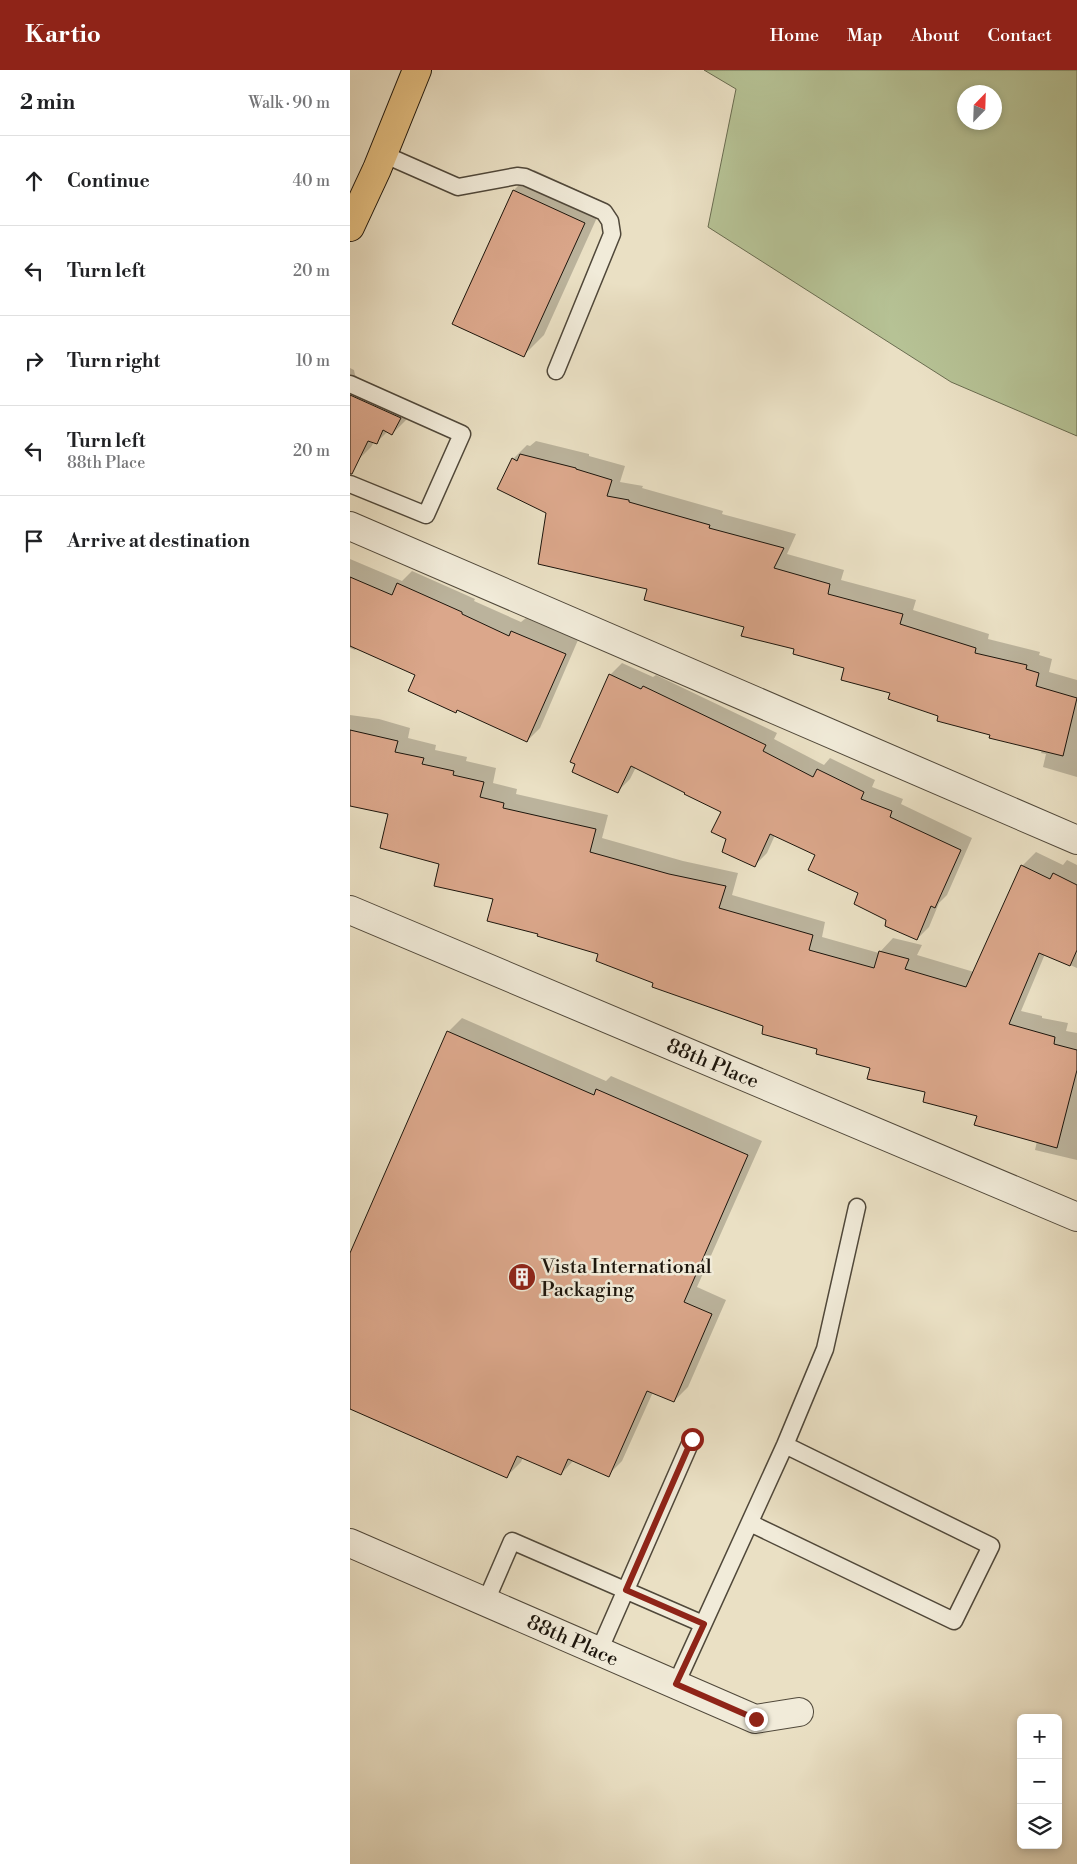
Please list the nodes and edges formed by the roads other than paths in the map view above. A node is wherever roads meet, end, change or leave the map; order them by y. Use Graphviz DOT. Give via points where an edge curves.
graph roads {
  1 [pos="417,70"];
  2 [pos="383,154"];
  3 [pos="350,227"];
  4 [pos="556,371"];
  5 [pos="350,384"];
  6 [pos="350,484"];
  7 [pos="350,526"];
  8 [pos="1077,840"];
  9 [pos="350,910"];
  10 [pos="857,1207"];
  11 [pos="1077,1217"];
  12 [pos="692,1439"];
  13 [pos="785,1445"];
  14 [pos="750,1522"];
  15 [pos="350,1542"];
  16 [pos="626,1590"];
  17 [pos="486,1601"];
  18 [pos="704,1624"];
  19 [pos="599,1651"];
  20 [pos="676,1684"];
  21 [pos="800,1712"];
  1 -- 2 [label="main road"];
  2 -- 3 [label="main road"];
  2 -- 4 [label="lane" via="458,187 525,177 604,212 610,221 612,234"];
  5 -- 6 [label="lane" via="462,434 426,515"];
  7 -- 8 [label="street"];
  9 -- 11 [label="street, 88th Place"];
  10 -- 13 [label="lane" via="825,1349"];
  12 -- 16 [label="lane"];
  13 -- 14 [label="lane"];
  13 -- 14 [label="lane" via="992,1546 954,1621"];
  14 -- 18 [label="lane"];
  15 -- 17 [label="street, 88th Place"];
  16 -- 17 [label="lane" via="512,1541"];
  16 -- 18 [label="lane"];
  16 -- 19 [label="lane"];
  17 -- 19 [label="street, 88th Place"];
  18 -- 20 [label="lane"];
  19 -- 20 [label="street, 88th Place"];
  20 -- 21 [label="street, 88th Place" via="756,1719"];
}
